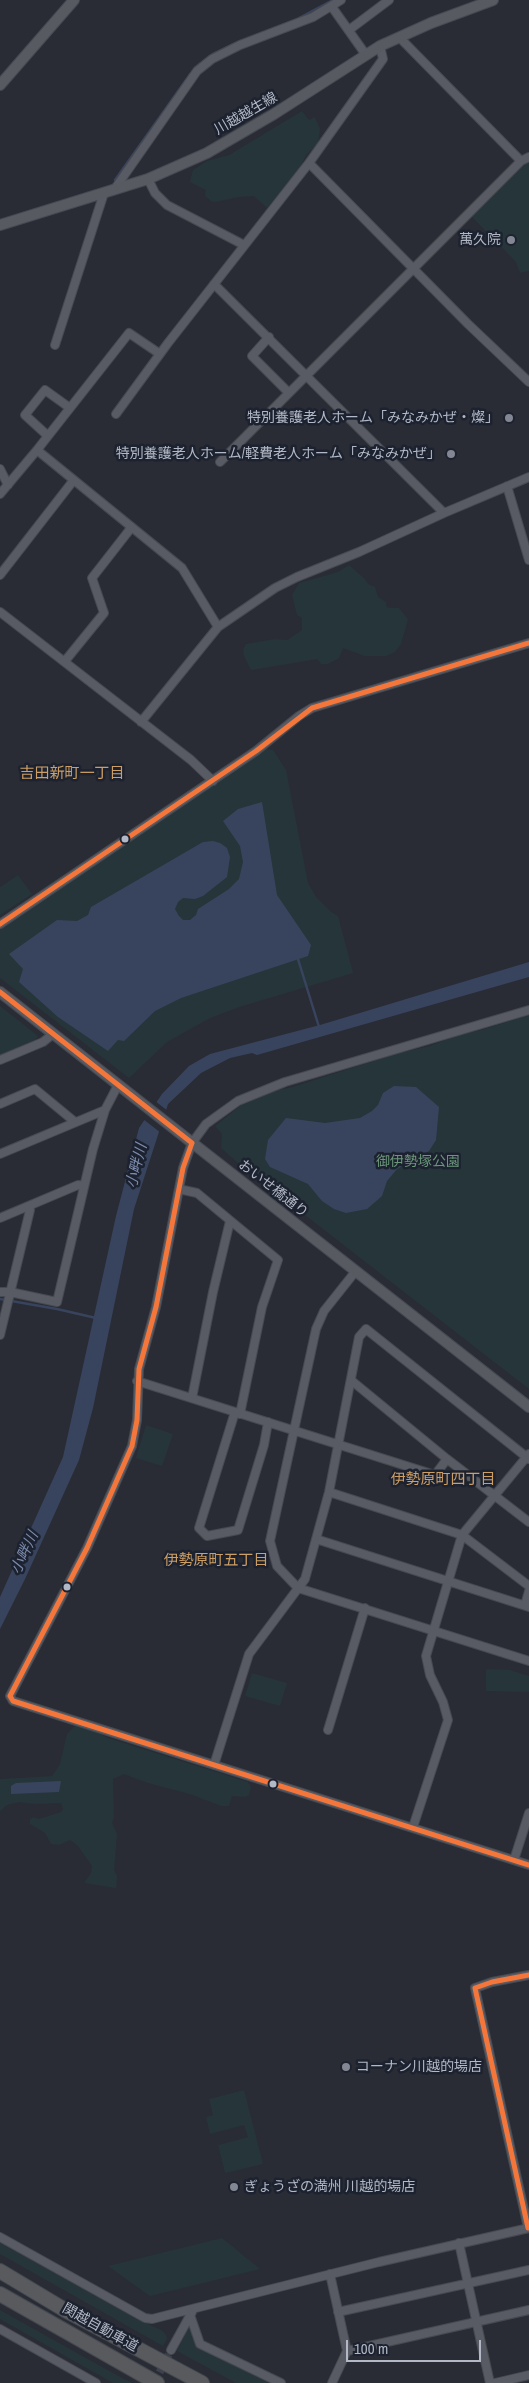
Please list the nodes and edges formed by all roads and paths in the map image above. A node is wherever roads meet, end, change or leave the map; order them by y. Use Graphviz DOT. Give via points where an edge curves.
graph roads {
  1 [pos="74,0"];
  2 [pos="341,0"];
  3 [pos="389,0"];
  4 [pos="493,0"];
  5 [pos="332,7"];
  6 [pos="349,30"];
  7 [pos="399,37"];
  8 [pos="380,46"];
  9 [pos="366,55"];
  10 [pos="0,85"];
  11 [pos="529,157"];
  12 [pos="521,161"];
  13 [pos="310,163"];
  14 [pos="148,178"];
  15 [pos="109,192"];
  16 [pos="0,225"];
  17 [pos="244,244"];
  18 [pos="413,269"];
  19 [pos="214,284"];
  20 [pos="269,337"];
  21 [pos="55,345"];
  22 [pos="160,354"];
  23 [pos="308,375"];
  24 [pos="529,382"];
  25 [pos="289,393"];
  26 [pos="70,408"];
  27 [pos="116,414"];
  28 [pos="48,436"];
  29 [pos="37,450"];
  30 [pos="220,462"];
  31 [pos="0,469"];
  32 [pos="529,477"];
  33 [pos="73,481"];
  34 [pos="8,484"];
  35 [pos="507,486"];
  36 [pos="0,494"];
  37 [pos="444,513"];
  38 [pos="131,528"];
  39 [pos="525,532"];
  40 [pos="529,560"];
  41 [pos="0,575"];
  42 [pos="0,612"];
  43 [pos="218,627"];
  44 [pos="529,643"];
  45 [pos="65,661"];
  46 [pos="141,722"];
  47 [pos="213,781"];
  48 [pos="0,924"];
  49 [pos="0,992"];
  50 [pos="529,1010"];
  51 [pos="53,1034"];
  52 [pos="0,1060"];
  53 [pos="118,1085"];
  54 [pos="0,1104"];
  55 [pos="105,1110"];
  56 [pos="75,1122"];
  57 [pos="188,1140"];
  58 [pos="0,1154"];
  59 [pos="84,1186"];
  60 [pos="179,1189"];
  61 [pos="28,1207"];
  62 [pos="0,1218"];
  63 [pos="230,1221"];
  64 [pos="355,1272"];
  65 [pos="0,1292"];
  66 [pos="10,1292"];
  67 [pos="0,1335"];
  68 [pos="137,1381"];
  69 [pos="352,1381"];
  70 [pos="192,1398"];
  71 [pos="529,1407"];
  72 [pos="238,1413"];
  73 [pos="268,1422"];
  74 [pos="296,1430"];
  75 [pos="337,1444"];
  76 [pos="528,1456"];
  77 [pos="447,1459"];
  78 [pos="328,1492"];
  79 [pos="495,1495"];
  80 [pos="529,1522"];
  81 [pos="462,1535"];
  82 [pos="316,1539"];
  83 [pos="449,1581"];
  84 [pos="529,1586"];
  85 [pos="298,1588"];
  86 [pos="529,1591"];
  87 [pos="527,1606"];
  88 [pos="365,1608"];
  89 [pos="434,1630"];
  90 [pos="529,1661"];
  91 [pos="328,1730"];
  92 [pos="214,1765"];
  93 [pos="529,1813"];
  94 [pos="414,1827"];
  95 [pos="514,1860"];
  96 [pos="529,1865"];
  97 [pos="529,1975"];
  98 [pos="528,2228"];
  99 [pos="0,2236"];
  100 [pos="459,2243"];
  101 [pos="529,2270"];
  102 [pos="0,2271"];
  103 [pos="330,2274"];
  104 [pos="468,2284"];
  105 [pos="0,2294"];
  106 [pos="529,2310"];
  107 [pos="192,2312"];
  108 [pos="338,2312"];
  109 [pos="476,2322"];
  110 [pos="0,2330"];
  111 [pos="172,2350"];
  112 [pos="347,2350"];
  113 [pos="529,2376"];
  114 [pos="96,2383"];
  115 [pos="157,2383"];
  116 [pos="202,2383"];
  117 [pos="281,2383"];
  118 [pos="332,2383"];
  119 [pos="490,2383"];
  120 [pos="495,2383"];
  1 -- 10 [label="street"];
  2 -- 5 [label="street"];
  3 -- 6 [label="street"];
  4 -- 7 [label="street, 川越越生線"];
  5 -- 6 [label="street"];
  5 -- 15 [label="street" via="240,45 212,59 197,71"];
  6 -- 9 [label="street"];
  7 -- 8 [label="street, 川越越生線"];
  7 -- 12 [label="street"];
  8 -- 9 [label="street, 川越越生線"];
  8 -- 13 [label="street" via="383,59"];
  9 -- 14 [label="street, 川越越生線" via="215,148"];
  11 -- 12 [label="street"];
  12 -- 18 [label="street"];
  13 -- 17 [label="street"];
  13 -- 18 [label="street"];
  14 -- 15 [label="street, 川越越生線"];
  14 -- 17 [label="street" via="155,193 167,205"];
  15 -- 16 [label="street, 川越越生線"];
  15 -- 21 [label="street"];
  17 -- 19 [label="street"];
  18 -- 23 [label="street"];
  18 -- 24 [label="street"];
  19 -- 20 [label="street"];
  19 -- 22 [label="street"];
  20 -- 23 [label="street"];
  20 -- 25 [label="street" via="252,356"];
  22 -- 26 [label="street" via="129,333"];
  22 -- 27 [label="street"];
  23 -- 25 [label="street"];
  23 -- 37 [label="street"];
  25 -- 30 [label="street"];
  26 -- 28 [label="street"];
  26 -- 28 [label="street" via="45,390 24,415"];
  28 -- 29 [label="street"];
  29 -- 33 [label="street"];
  29 -- 34 [label="street"];
  31 -- 34 [label="street"];
  32 -- 35 [label="street"];
  33 -- 38 [label="street"];
  33 -- 41 [label="street"];
  34 -- 36 [label="street"];
  35 -- 37 [label="street"];
  35 -- 39 [label="street"];
  37 -- 43 [label="street" via="297,576"];
  38 -- 43 [label="street" via="182,568"];
  38 -- 45 [label="street" via="92,578 104,613"];
  39 -- 40 [label="street"];
  42 -- 45 [label="street"];
  43 -- 46 [label="street"];
  44 -- 47 [label="street" via="312,708"];
  45 -- 46 [label="street"];
  46 -- 47 [label="street"];
  47 -- 48 [label="street"];
  49 -- 51 [label="street, おいせ橋通り"];
  50 -- 57 [label="street" via="262,1090 238,1101"];
  51 -- 52 [label="street" via="43,1042"];
  51 -- 53 [label="street, おいせ橋通り"];
  53 -- 55 [label="street"];
  53 -- 57 [label="street, おいせ橋通り"];
  54 -- 56 [label="street" via="35,1089"];
  55 -- 56 [label="street"];
  55 -- 59 [label="street"];
  56 -- 58 [label="street"];
  57 -- 60 [label="street"];
  57 -- 64 [label="street, おいせ橋通り"];
  59 -- 61 [label="street" via="78,1185"];
  59 -- 66 [label="street" via="57,1302"];
  60 -- 63 [label="street" via="197,1193"];
  60 -- 68 [label="street" via="156,1307"];
  61 -- 62 [label="street"];
  61 -- 66 [label="street" via="30,1210"];
  63 -- 70 [label="street"];
  63 -- 72 [label="street" via="278,1260 262,1307"];
  64 -- 71 [label="street, おいせ橋通り"];
  64 -- 74 [label="street" via="319,1319"];
  65 -- 66 [label="street"];
  66 -- 67 [label="street"];
  68 -- 70 [label="street"];
  68 -- 92 [label="street" via="132,1446 87,1548 10,1696 13,1701"];
  69 -- 75 [label="street"];
  69 -- 76 [label="street" via="360,1337 366,1329"];
  69 -- 77 [label="street"];
  70 -- 72 [label="street"];
  72 -- 73 [label="street"];
  72 -- 73 [label="street" via="199,1528 207,1536 238,1530"];
  73 -- 74 [label="street"];
  74 -- 75 [label="street"];
  74 -- 85 [label="street" via="270,1541 277,1566"];
  75 -- 77 [label="street" via="435,1475"];
  75 -- 78 [label="street"];
  76 -- 79 [label="street"];
  77 -- 79 [label="street"];
  78 -- 81 [label="street"];
  78 -- 82 [label="street"];
  79 -- 80 [label="street"];
  79 -- 81 [label="street"];
  81 -- 83 [label="street"];
  81 -- 84 [label="street"];
  82 -- 83 [label="street"];
  82 -- 85 [label="street" via="305,1579"];
  83 -- 87 [label="street"];
  83 -- 89 [label="street"];
  85 -- 88 [label="street"];
  85 -- 92 [label="street" via="250,1654"];
  86 -- 87 [label="street"];
  88 -- 89 [label="street"];
  88 -- 91 [label="street"];
  89 -- 90 [label="street"];
  89 -- 94 [label="street" via="426,1656 430,1676 448,1720"];
  92 -- 94 [label="street"];
  93 -- 95 [label="street"];
  94 -- 95 [label="street"];
  95 -- 96 [label="street"];
  97 -- 98 [label="street" via="475,1988"];
  98 -- 100 [label="street"];
  99 -- 107 [label="street" via="145,2318"];
  100 -- 103 [label="street"];
  100 -- 104 [label="street"];
  101 -- 104 [label="street"];
  102 -- 116 [label="highway, 関越自動車道" via="65,2310"];
  103 -- 107 [label="street"];
  103 -- 108 [label="street"];
  104 -- 108 [label="street"];
  104 -- 109 [label="street"];
  105 -- 115 [label="highway, 関越自動車道"];
  106 -- 109 [label="street"];
  107 -- 111 [label="street"];
  107 -- 117 [label="street" via="200,2344"];
  108 -- 112 [label="street"];
  109 -- 112 [label="street"];
  109 -- 119 [label="street"];
  110 -- 114 [label="street"];
  112 -- 118 [label="street"];
  113 -- 120 [label="street"];
}
